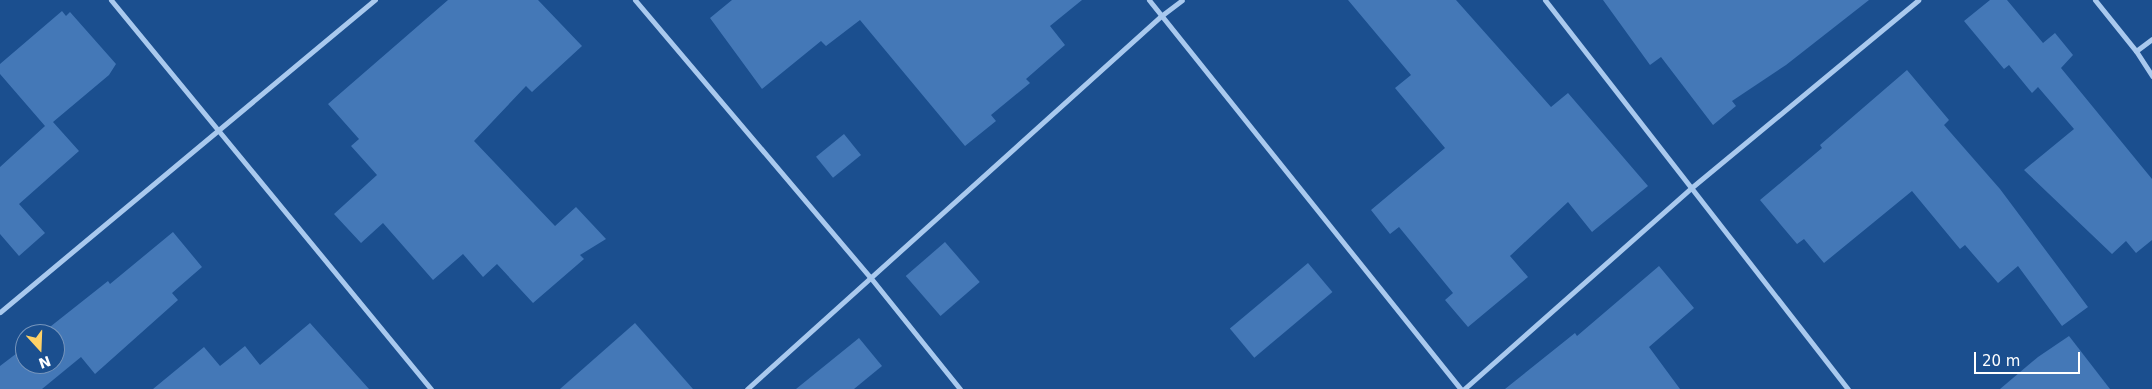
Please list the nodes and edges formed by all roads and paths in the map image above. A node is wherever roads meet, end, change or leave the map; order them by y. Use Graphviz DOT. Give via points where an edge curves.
graph roads {
  1 [pos="111,0"];
  2 [pos="376,0"];
  3 [pos="635,0"];
  4 [pos="1149,0"];
  5 [pos="1182,0"];
  6 [pos="1545,0"];
  7 [pos="1918,0"];
  8 [pos="2095,0"];
  9 [pos="1160,16"];
  10 [pos="2152,39"];
  11 [pos="2136,50"];
  12 [pos="2152,76"];
  13 [pos="220,131"];
  14 [pos="1691,188"];
  15 [pos="870,277"];
  16 [pos="0,312"];
  17 [pos="431,389"];
  18 [pos="747,389"];
  19 [pos="960,389"];
  20 [pos="1462,389"];
  21 [pos="1848,389"];
  1 -- 13 [label="street"];
  2 -- 13 [label="street"];
  3 -- 15 [label="street"];
  4 -- 9 [label="street"];
  5 -- 9 [label="street"];
  6 -- 14 [label="street"];
  7 -- 14 [label="street"];
  8 -- 11 [label="street"];
  9 -- 15 [label="street"];
  9 -- 20 [label="street"];
  10 -- 11 [label="street"];
  11 -- 12 [label="street"];
  13 -- 16 [label="street"];
  13 -- 17 [label="street"];
  14 -- 20 [label="street"];
  14 -- 21 [label="street"];
  15 -- 18 [label="street"];
  15 -- 19 [label="street"];
}
